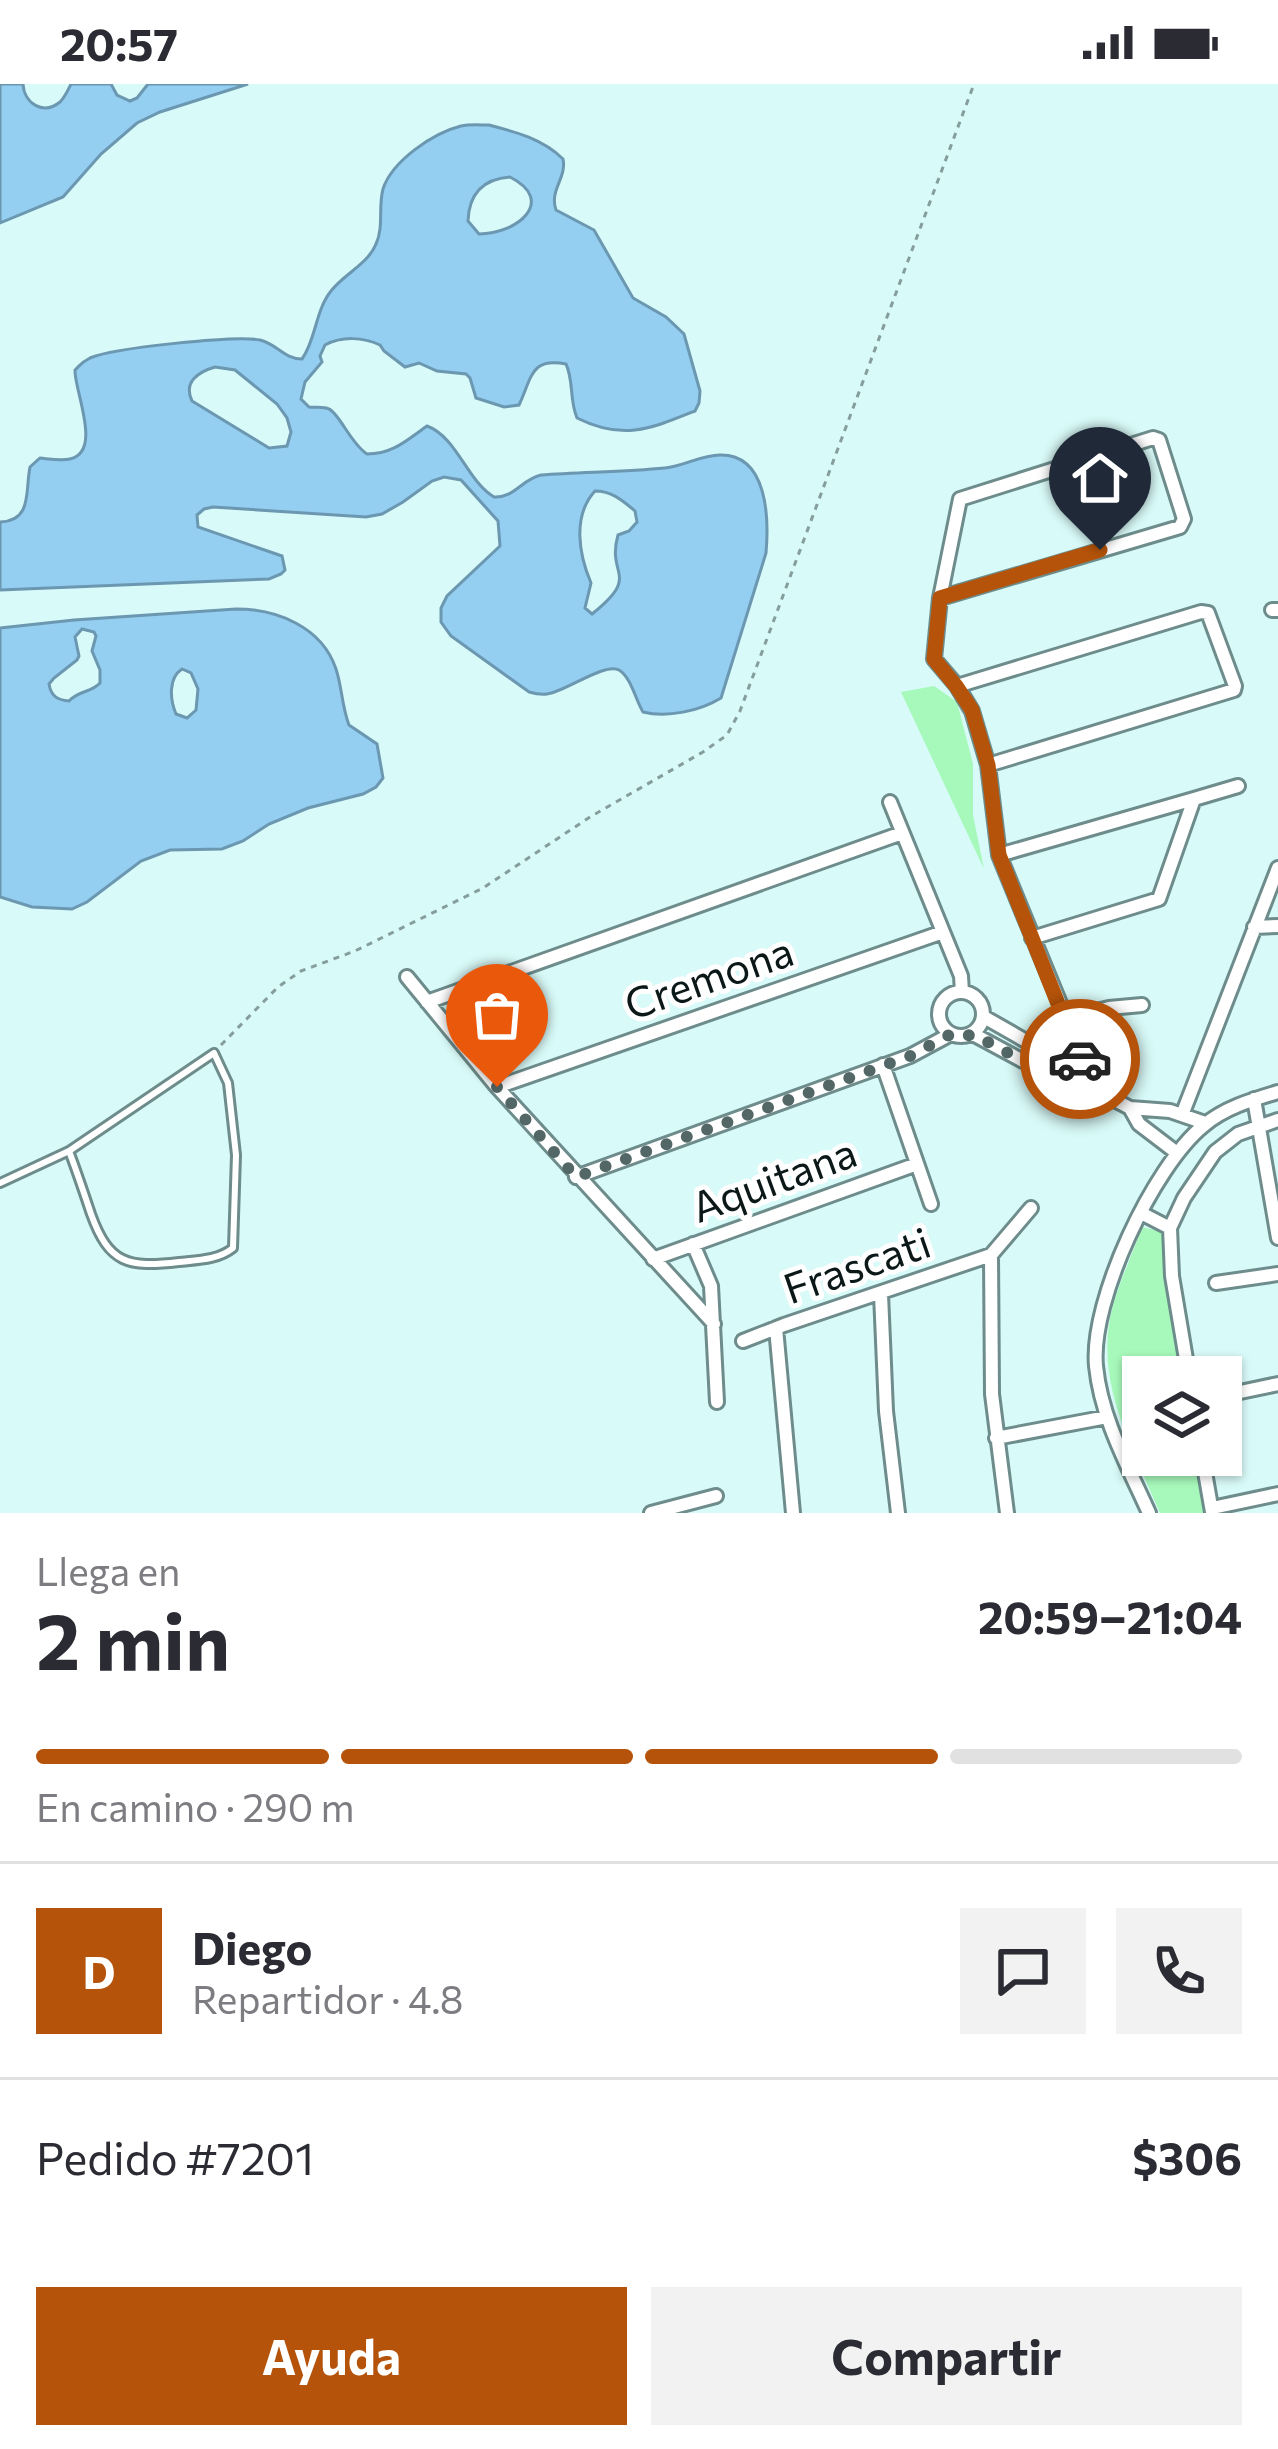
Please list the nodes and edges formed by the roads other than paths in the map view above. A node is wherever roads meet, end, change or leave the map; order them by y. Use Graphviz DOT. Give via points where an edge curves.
graph roads {
  1 [pos="940,598"];
  2 [pos="956,686"];
  3 [pos="988,765"];
  4 [pos="1238,786"];
  5 [pos="1194,800"];
  6 [pos="890,802"];
  7 [pos="902,833"];
  8 [pos="999,855"];
  9 [pos="1278,868"];
  10 [pos="1278,926"];
  11 [pos="1254,927"];
  12 [pos="943,932"];
  13 [pos="1032,938"];
  14 [pos="407,977"];
  15 [pos="962,992"];
  16 [pos="427,1002"];
  17 [pos="1142,1005"];
  18 [pos="984,1017"];
  19 [pos="1066,1018"];
  20 [pos="951,1034"];
  21 [pos="973,1034"];
  22 [pos="883,1066"];
  23 [pos="497,1087"];
  24 [pos="1090,1087"];
  25 [pos="1278,1092"];
  26 [pos="1254,1099"];
  27 [pos="1130,1108"];
  28 [pos="1182,1115"];
  29 [pos="1278,1120"];
  30 [pos="1205,1123"];
  31 [pos="1257,1126"];
  32 [pos="69,1151"];
  33 [pos="1177,1154"];
  34 [pos="917,1164"];
  35 [pos="576,1177"];
  36 [pos="0,1183"];
  37 [pos="931,1204"];
  38 [pos="1031,1208"];
  39 [pos="1141,1213"];
  40 [pos="1170,1228"];
  41 [pos="1278,1238"];
  42 [pos="693,1244"];
  43 [pos="991,1255"];
  44 [pos="653,1258"];
  45 [pos="1278,1274"];
  46 [pos="1216,1283"];
  47 [pos="881,1294"];
  48 [pos="713,1324"];
  49 [pos="776,1328"];
  50 [pos="743,1341"];
  51 [pos="1185,1356"];
  52 [pos="1278,1384"];
  53 [pos="1242,1392"];
  54 [pos="717,1402"];
  55 [pos="1107,1418"];
  56 [pos="996,1438"];
  57 [pos="1206,1476"];
  58 [pos="1278,1494"];
  59 [pos="716,1496"];
  60 [pos="1212,1510"];
  61 [pos="651,1513"];
  62 [pos="794,1513"];
  63 [pos="898,1513"];
  64 [pos="1007,1513"];
  65 [pos="1149,1513"];
  1 -- 1 [label="street" via="960,499 1160,440 1180,527"];
  1 -- 2 [label="street" via="934,659"];
  2 -- 3 [label="street"];
  2 -- 3 [label="street" via="1208,613 1234,691"];
  3 -- 8 [label="street"];
  4 -- 5 [label="street"];
  5 -- 8 [label="street"];
  5 -- 13 [label="street" via="1159,899"];
  6 -- 7 [label="street"];
  7 -- 12 [label="street"];
  7 -- 16 [label="street"];
  8 -- 13 [label="street"];
  9 -- 11 [label="street"];
  10 -- 11 [label="street"];
  11 -- 28 [label="street"];
  12 -- 15 [label="street"];
  12 -- 23 [label="street, Cremona"];
  13 -- 19 [label="street"];
  14 -- 16 [label="street"];
  15 -- 18 [label="street" via="979,1000"];
  15 -- 20 [label="street" via="941,1005 940,1022"];
  16 -- 23 [label="street"];
  17 -- 19 [label="street"];
  18 -- 21 [label="street"];
  18 -- 24 [label="street"];
  19 -- 24 [label="street"];
  20 -- 21 [label="street"];
  20 -- 22 [label="street"];
  21 -- 24 [label="street"];
  22 -- 34 [label="street"];
  22 -- 35 [label="street"];
  23 -- 35 [label="street"];
  24 -- 27 [label="street"];
  25 -- 26 [label="street"];
  26 -- 30 [label="street"];
  26 -- 31 [label="street"];
  27 -- 28 [label="street"];
  27 -- 33 [label="street"];
  28 -- 30 [label="street"];
  29 -- 31 [label="street"];
  30 -- 33 [label="street"];
  31 -- 40 [label="street" via="1215,1152"];
  31 -- 41 [label="street"];
  32 -- 32 [label="lane" via="100,1240 113,1253 153,1265 233,1248 229,1083 214,1053"];
  32 -- 36 [label="lane"];
  33 -- 39 [label="street"];
  34 -- 37 [label="street"];
  34 -- 42 [label="street, Aquitana"];
  35 -- 44 [label="street"];
  38 -- 43 [label="street, Frascati"];
  39 -- 40 [label="street"];
  39 -- 55 [label="street" via="1095,1340"];
  40 -- 51 [label="street"];
  42 -- 44 [label="street, Aquitana"];
  42 -- 48 [label="street" via="711,1286"];
  43 -- 47 [label="street, Frascati"];
  43 -- 56 [label="street, Frascati"];
  44 -- 48 [label="street"];
  45 -- 46 [label="street"];
  47 -- 49 [label="street, Frascati"];
  47 -- 63 [label="street"];
  48 -- 54 [label="street"];
  49 -- 50 [label="street, Frascati"];
  49 -- 62 [label="street"];
  52 -- 53 [label="street"];
  55 -- 56 [label="street"];
  55 -- 65 [label="street"];
  56 -- 64 [label="street, Frascati"];
  57 -- 60 [label="street"];
  58 -- 60 [label="street"];
  59 -- 61 [label="street"];
}
